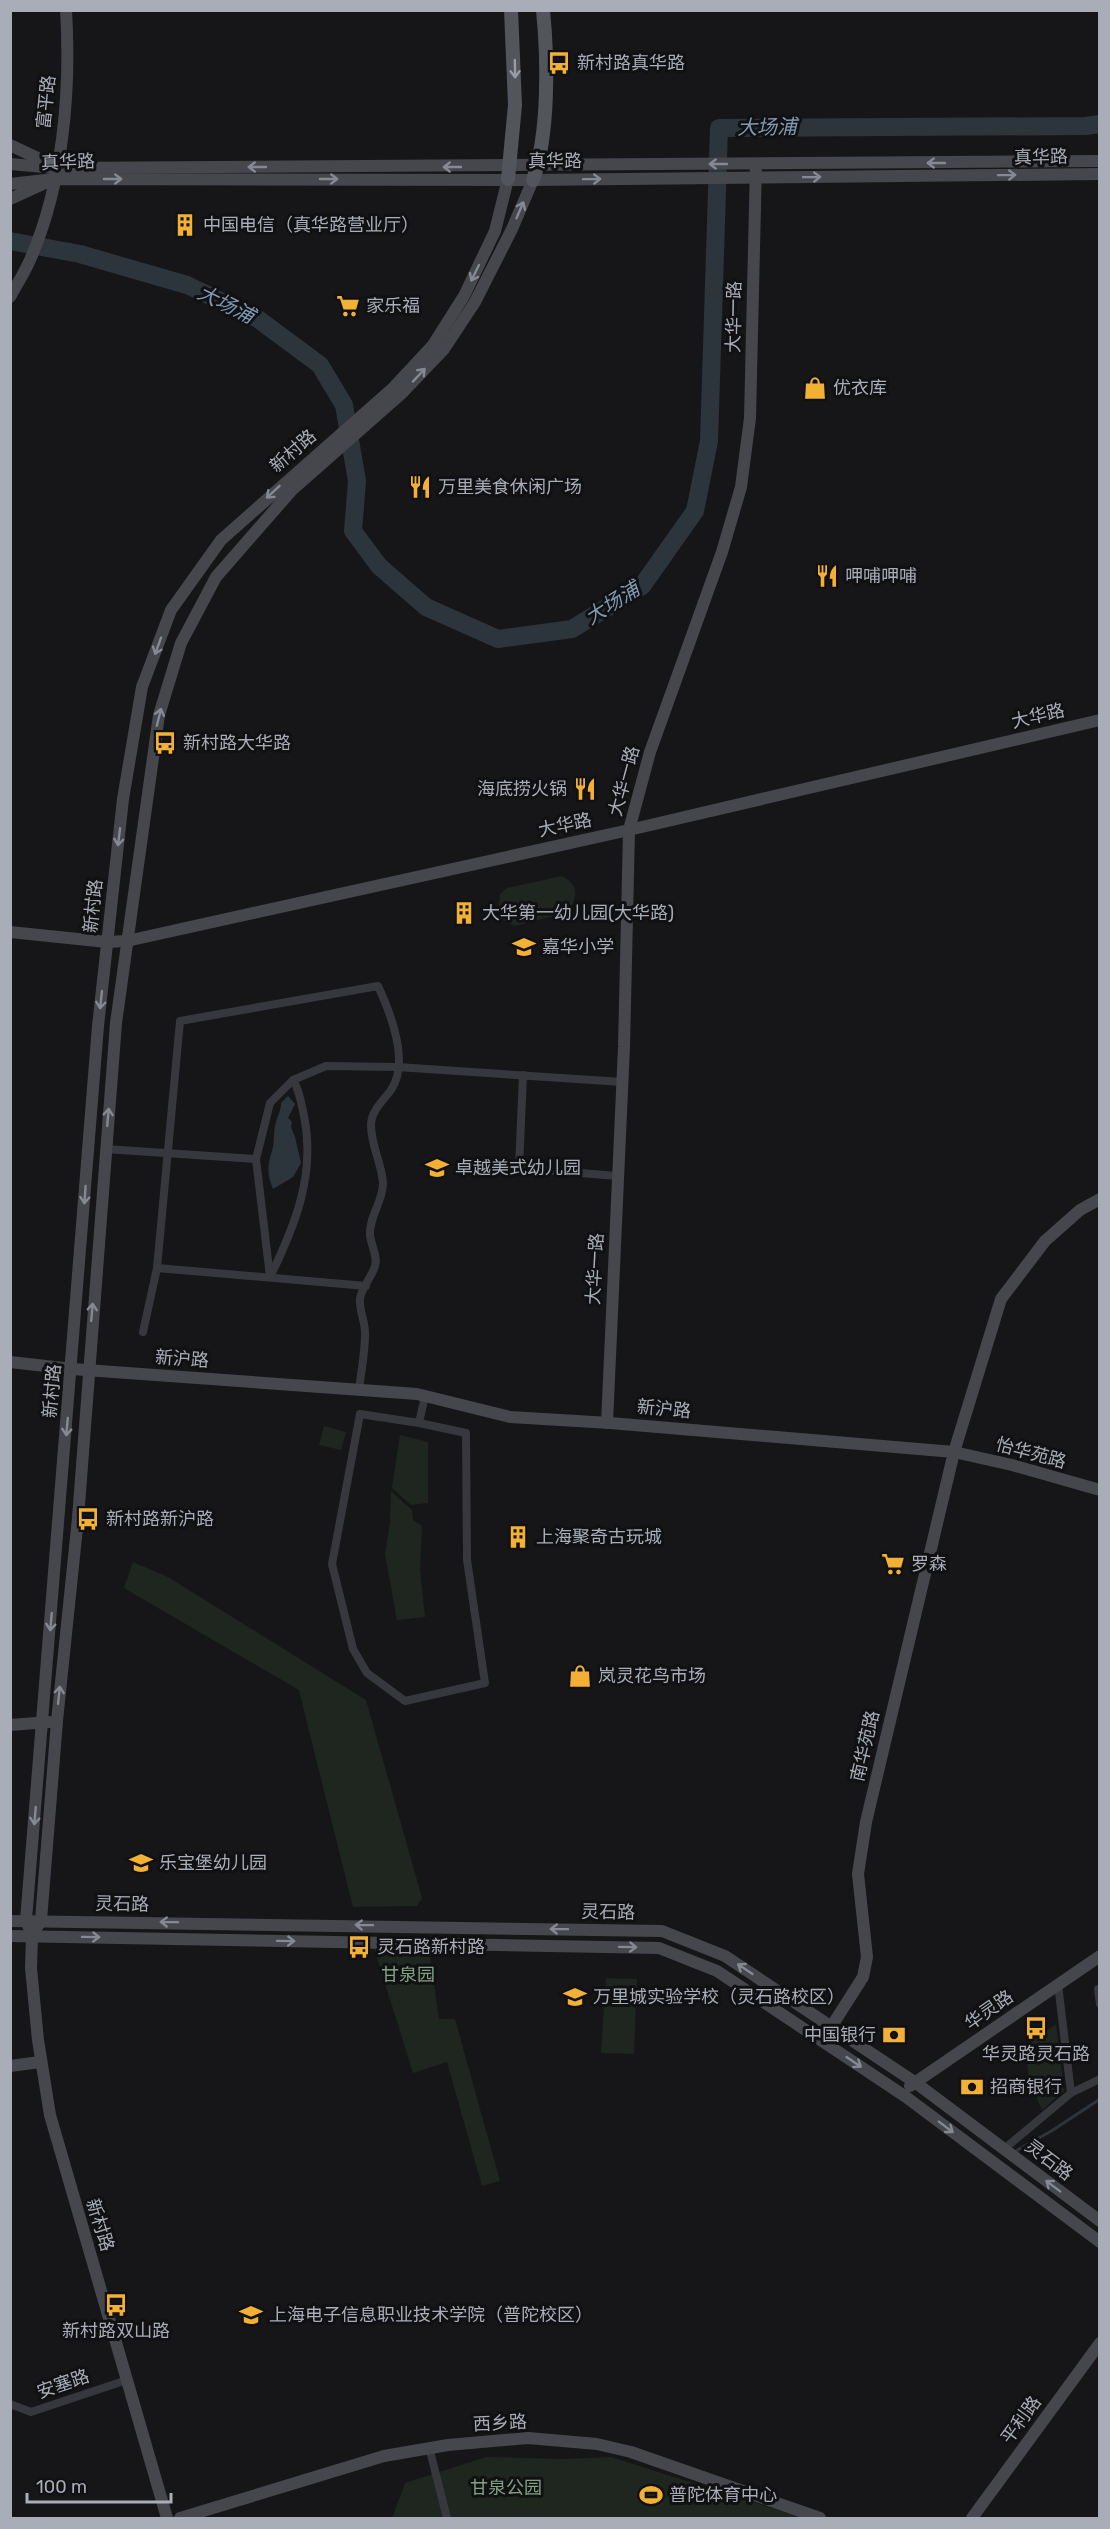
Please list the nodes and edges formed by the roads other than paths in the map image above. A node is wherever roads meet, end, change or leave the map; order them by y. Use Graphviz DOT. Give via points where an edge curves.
graph roads {
  1 [pos="66,10"];
  2 [pos="512,10"];
  3 [pos="543,10"];
  4 [pos="10,145"];
  5 [pos="1100,161"];
  6 [pos="10,164"];
  7 [pos="755,164"];
  8 [pos="538,166"];
  9 [pos="55,173"];
  10 [pos="509,173"];
  11 [pos="1100,174"];
  12 [pos="754,177"];
  13 [pos="533,180"];
  14 [pos="10,184"];
  15 [pos="10,199"];
  16 [pos="10,297"];
  17 [pos="374,412"];
  18 [pos="320,459"];
  19 [pos="1100,720"];
  20 [pos="629,830"];
  21 [pos="10,932"];
  22 [pos="127,941"];
  23 [pos="107,942"];
  24 [pos="397,1067"];
  25 [pos="523,1075"];
  26 [pos="293,1080"];
  27 [pos="622,1082"];
  28 [pos="105,1149"];
  29 [pos="167,1153"];
  30 [pos="256,1159"];
  31 [pos="617,1176"];
  32 [pos="1100,1199"];
  33 [pos="157,1268"];
  34 [pos="270,1278"];
  35 [pos="366,1286"];
  36 [pos="143,1332"];
  37 [pos="10,1362"];
  38 [pos="72,1369"];
  39 [pos="87,1370"];
  40 [pos="359,1390"];
  41 [pos="425,1396"];
  42 [pos="419,1423"];
  43 [pos="607,1423"];
  44 [pos="954,1452"];
  45 [pos="1100,1490"];
  46 [pos="57,1721"];
  47 [pos="42,1722"];
  48 [pos="10,1725"];
  49 [pos="27,1920"];
  50 [pos="40,1920"];
  51 [pos="10,1921"];
  52 [pos="10,1936"];
  53 [pos="32,1936"];
  54 [pos="1100,1956"];
  55 [pos="1058,1984"];
  56 [pos="1098,1989"];
  57 [pos="1100,2004"];
  58 [pos="831,2026"];
  59 [pos="823,2042"];
  60 [pos="40,2062"];
  61 [pos="10,2066"];
  62 [pos="1100,2079"];
  63 [pos="916,2083"];
  64 [pos="899,2092"];
  65 [pos="1071,2093"];
  66 [pos="1004,2149"];
  67 [pos="1100,2221"];
  68 [pos="1100,2242"];
  69 [pos="1100,2343"];
  70 [pos="127,2380"];
  71 [pos="10,2404"];
  72 [pos="429,2447"];
  73 [pos="167,2518"];
  74 [pos="180,2518"];
  75 [pos="447,2518"];
  76 [pos="820,2518"];
  77 [pos="972,2518"];
  1 -- 9 [label="main road, 富平路" via="68,72"];
  2 -- 10 [label="main road, 新村路, one-way" via="515,105"];
  3 -- 8 [label="main road, 新村路" via="547,64"];
  4 -- 9 [label="main road"];
  5 -- 7 [label="main road, 真华路, one-way"];
  6 -- 9 [label="main road, 真华路"];
  7 -- 8 [label="main road, 真华路, one-way"];
  7 -- 12 [label="main road, 大华一路"];
  8 -- 10 [label="main road, 真华路"];
  8 -- 13 [label="main road, 新村路"];
  9 -- 10 [label="main road, 真华路"];
  9 -- 14 [label="main road, 真华路"];
  9 -- 15 [label="main road"];
  9 -- 16 [label="main road, 富平路" via="44,224"];
  10 -- 13 [label="main road, 真华路"];
  10 -- 17 [label="main road, 新村路, one-way" via="495,231 464,296 433,345"];
  12 -- 11 [label="main road, 真华路, one-way"];
  13 -- 12 [label="main road, 真华路, one-way"];
  12 -- 20 [label="main road, 大华一路" via="750,418 741,488 650,752"];
  17 -- 13 [label="main road, 新村路, one-way" via="401,394 444,349 475,302"];
  17 -- 18 [label="main road, 新村路"];
  22 -- 18 [label="main road, 新村路, one-way" via="153,743 180,643 216,577"];
  18 -- 23 [label="main road, 新村路, one-way" via="221,540 171,610 142,687 123,799"];
  19 -- 20 [label="main road, 大华路"];
  20 -- 22 [label="main road, 大华路"];
  20 -- 27 [label="main road, 大华一路"];
  21 -- 23 [label="main road, 大华路"];
  22 -- 23 [label="main road, 大华路"];
  28 -- 22 [label="main road, 新村路, one-way"];
  23 -- 38 [label="main road, 新村路, one-way"];
  24 -- 25 [label="street"];
  24 -- 26 [label="street" via="326,1066"];
  24 -- 29 [label="street" via="398,1048 391,1014 378,986 180,1021"];
  24 -- 35 [label="street" via="392,1089 379,1103 371,1123 383,1182 371,1219 376,1264"];
  25 -- 27 [label="street"];
  25 -- 31 [label="street" via="519,1168"];
  26 -- 30 [label="street" via="270,1104"];
  26 -- 34 [label="street" via="306,1124 309,1159 293,1230"];
  27 -- 31 [label="main road, 大华一路"];
  28 -- 29 [label="street"];
  39 -- 28 [label="main road, 新村路, one-way"];
  29 -- 30 [label="street"];
  29 -- 33 [label="street"];
  30 -- 34 [label="street"];
  31 -- 43 [label="main road, 大华一路"];
  32 -- 44 [label="main road" via="1080,1210 1045,1241 1001,1299"];
  33 -- 34 [label="street"];
  33 -- 36 [label="street"];
  34 -- 35 [label="street"];
  35 -- 40 [label="street" via="360,1299 366,1334"];
  37 -- 38 [label="main road, 新沪路"];
  38 -- 39 [label="main road, 新沪路"];
  38 -- 47 [label="main road, 新村路, one-way"];
  39 -- 40 [label="main road, 新沪路"];
  46 -- 39 [label="main road, 新村路, one-way" via="78,1518"];
  40 -- 41 [label="main road, 新沪路"];
  41 -- 42 [label="street"];
  41 -- 43 [label="main road, 新沪路" via="510,1417"];
  42 -- 42 [label="street" via="360,1414 332,1564 353,1649 367,1674 405,1701 486,1683 467,1560 466,1433"];
  43 -- 44 [label="main road, 新沪路"];
  44 -- 45 [label="main road, 怡华苑路"];
  44 -- 58 [label="main road, 南华苑路" via="866,1822 858,1874 867,1957 863,1977"];
  46 -- 47 [label="main road"];
  46 -- 50 [label="main road, 新村路"];
  47 -- 48 [label="main road"];
  47 -- 49 [label="main road, 新村路, one-way"];
  49 -- 50 [label="main road, 灵石路"];
  49 -- 51 [label="main road, 灵石路"];
  49 -- 53 [label="main road, 新村路"];
  50 -- 53 [label="main road, 新村路"];
  58 -- 50 [label="main road, 灵石路, one-way" via="725,1956 662,1931"];
  52 -- 53 [label="main road, 灵石路"];
  53 -- 59 [label="main road, 灵石路, one-way" via="659,1948 717,1971"];
  53 -- 60 [label="main road, 新村路" via="31,1968"];
  54 -- 55 [label="main road, 华灵路"];
  55 -- 63 [label="main road, 华灵路"];
  55 -- 65 [label="street"];
  56 -- 57 [label="street"];
  58 -- 59 [label="main road, 南华苑路"];
  58 -- 63 [label="main road, 灵石路"];
  59 -- 64 [label="main road, 灵石路, one-way"];
  60 -- 61 [label="main road"];
  60 -- 70 [label="main road, 新村路" via="50,2115"];
  62 -- 65 [label="street"];
  63 -- 64 [label="main road, 华灵路"];
  63 -- 66 [label="main road, 灵石路"];
  64 -- 68 [label="main road, 灵石路, one-way"];
  65 -- 66 [label="street"];
  67 -- 66 [label="main road, 灵石路, one-way"];
  69 -- 77 [label="main road, 平利路"];
  70 -- 71 [label="street, 安塞路" via="31,2412"];
  70 -- 73 [label="main road, 新村路"];
  72 -- 74 [label="main road, 西乡路"];
  72 -- 75 [label="street"];
  72 -- 76 [label="main road, 西乡路" via="528,2438 597,2444 631,2452"];
}
